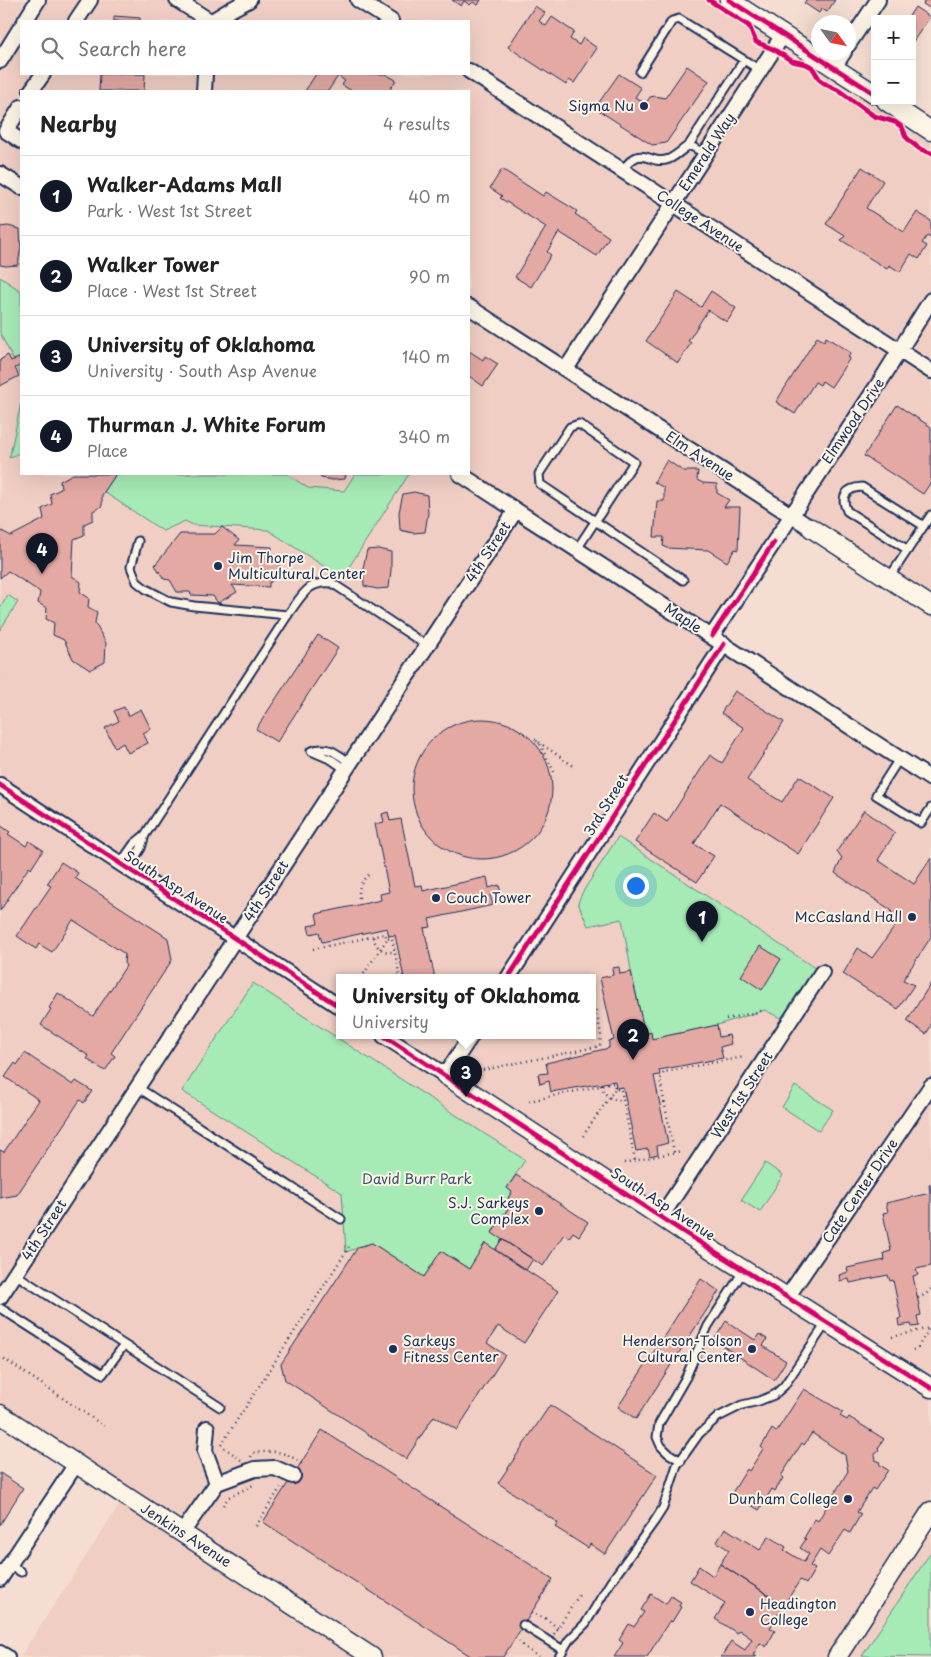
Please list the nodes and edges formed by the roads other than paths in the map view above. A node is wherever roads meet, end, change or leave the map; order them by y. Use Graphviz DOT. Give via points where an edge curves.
graph roads {
  1 [pos="38,0"];
  2 [pos="90,0"];
  3 [pos="177,0"];
  4 [pos="249,0"];
  5 [pos="358,0"];
  6 [pos="729,0"];
  7 [pos="878,0"];
  8 [pos="25,20"];
  9 [pos="77,20"];
  10 [pos="209,20"];
  11 [pos="213,20"];
  12 [pos="389,20"];
  13 [pos="20,28"];
  14 [pos="856,33"];
  15 [pos="783,35"];
  16 [pos="0,60"];
  17 [pos="744,60"];
  18 [pos="839,60"];
  19 [pos="834,68"];
  20 [pos="760,70"];
  21 [pos="640,72"];
  22 [pos="470,73"];
  23 [pos="42,75"];
  24 [pos="205,75"];
  25 [pos="33,90"];
  26 [pos="204,90"];
  27 [pos="871,91"];
  28 [pos="892,105"];
  29 [pos="20,109"];
  30 [pos="931,130"];
  31 [pos="20,140"];
  32 [pos="689,145"];
  33 [pos="706,154"];
  34 [pos="622,171"];
  35 [pos="0,174"];
  36 [pos="20,186"];
  37 [pos="674,204"];
  38 [pos="931,300"];
  39 [pos="470,308"];
  40 [pos="899,351"];
  41 [pos="566,369"];
  42 [pos="931,371"];
  43 [pos="462,475"];
  44 [pos="516,510"];
  45 [pos="791,515"];
  46 [pos="931,515"];
  47 [pos="595,521"];
  48 [pos="924,526"];
  49 [pos="811,528"];
  50 [pos="138,541"];
  51 [pos="577,549"];
  52 [pos="908,550"];
  53 [pos="889,578"];
  54 [pos="683,580"];
  55 [pos="931,606"];
  56 [pos="288,615"];
  57 [pos="712,636"];
  58 [pos="724,644"];
  59 [pos="426,645"];
  60 [pos="899,759"];
  61 [pos="931,779"];
  62 [pos="0,786"];
  63 [pos="931,808"];
  64 [pos="124,867"];
  65 [pos="234,939"];
  66 [pos="822,972"];
  67 [pos="511,974"];
  68 [pos="336,1004"];
  69 [pos="389,1039"];
  70 [pos="469,1039"];
  71 [pos="445,1075"];
  72 [pos="931,1086"];
  73 [pos="137,1087"];
  74 [pos="661,1217"];
  75 [pos="341,1219"];
  76 [pos="744,1269"];
  77 [pos="15,1274"];
  78 [pos="788,1296"];
  79 [pos="0,1298"];
  80 [pos="0,1308"];
  81 [pos="827,1322"];
  82 [pos="124,1344"];
  83 [pos="931,1388"];
  84 [pos="220,1407"];
  85 [pos="0,1414"];
  86 [pos="206,1428"];
  87 [pos="681,1461"];
  88 [pos="76,1464"];
  89 [pos="293,1476"];
  90 [pos="217,1483"];
  91 [pos="931,1511"];
  92 [pos="182,1533"];
  93 [pos="0,1579"];
  94 [pos="523,1625"];
  95 [pos="0,1653"];
  96 [pos="561,1654"];
  97 [pos="7,1657"];
  98 [pos="372,1657"];
  99 [pos="837,1657"];
  1 -- 8 [label="street"];
  2 -- 9 [label="street"];
  3 -- 10 [label="street"];
  4 -- 11 [label="street"];
  5 -- 12 [label="street"];
  6 -- 15 [label="street"];
  7 -- 14 [label="street"];
  13 -- 16 [label="street"];
  15 -- 19 [label="street"];
  15 -- 20 [label="street, Emerald Way"];
  17 -- 20 [label="lane"];
  17 -- 21 [label="lane" via="679,19 672,21"];
  17 -- 32 [label="lane"];
  18 -- 19 [label="street"];
  19 -- 27 [label="street"];
  20 -- 33 [label="street, Emerald Way"];
  22 -- 34 [label="street, College Avenue"];
  23 -- 25 [label="street"];
  24 -- 26 [label="street"];
  28 -- 30 [label="street"];
  29 -- 31 [label="street" via="6,131"];
  32 -- 33 [label="lane"];
  32 -- 34 [label="lane" via="669,159 634,157"];
  33 -- 37 [label="street, Emerald Way"];
  34 -- 37 [label="street, College Avenue"];
  35 -- 36 [label="street"];
  37 -- 40 [label="street, College Avenue"];
  37 -- 41 [label="street, Emerald Way"];
  38 -- 40 [label="street, Elmwood Drive"];
  39 -- 41 [label="street, Elm Avenue"];
  40 -- 42 [label="street, College Avenue"];
  40 -- 45 [label="street, Elmwood Drive"];
  41 -- 45 [label="street, Elm Avenue"];
  43 -- 44 [label="street, Maple"];
  44 -- 51 [label="street, Maple"];
  44 -- 59 [label="street, 4th Street"];
  45 -- 49 [label="street, Elm Avenue"];
  45 -- 57 [label="street, Elmwood Drive"];
  46 -- 48 [label="lane"];
  47 -- 47 [label="lane" via="634,462 579,424 570,426 539,474 540,484"];
  47 -- 51 [label="lane"];
  47 -- 54 [label="lane"];
  48 -- 52 [label="lane"];
  48 -- 52 [label="lane" via="862,487 852,488 844,496 847,511"];
  49 -- 53 [label="street, Elm Avenue"];
  50 -- 56 [label="lane" via="131,567 137,582 171,602"];
  51 -- 57 [label="street, Maple"];
  52 -- 53 [label="lane"];
  53 -- 55 [label="street, Elm Avenue"];
  56 -- 59 [label="lane" via="312,585 332,583"];
  56 -- 64 [label="lane" via="145,835 141,848"];
  57 -- 58 [label="street, Maple"];
  58 -- 60 [label="street, Maple"];
  58 -- 67 [label="street, 3rd Street"];
  59 -- 65 [label="street, 4th Street"];
  60 -- 61 [label="street, Maple"];
  60 -- 63 [label="lane" via="876,795 921,823"];
  62 -- 64 [label="street, South Asp Avenue"];
  64 -- 65 [label="street, South Asp Avenue"];
  65 -- 68 [label="street, South Asp Avenue"];
  65 -- 73 [label="street, 4th Street"];
  66 -- 74 [label="street, West 1st Street"];
  69 -- 71 [label="street, South Asp Avenue"];
  70 -- 71 [label="street"];
  71 -- 74 [label="street, South Asp Avenue"];
  72 -- 78 [label="street, Cate Center Drive"];
  73 -- 75 [label="lane"];
  73 -- 77 [label="street, 4th Street"];
  74 -- 76 [label="street, South Asp Avenue"];
  76 -- 78 [label="street, South Asp Avenue"];
  76 -- 87 [label="lane" via="708,1326 686,1376 659,1424 657,1437 661,1446"];
  77 -- 79 [label="street, 4th Street"];
  77 -- 82 [label="lane"];
  78 -- 81 [label="street, South Asp Avenue"];
  80 -- 82 [label="lane" via="103,1374"];
  81 -- 83 [label="street, South Asp Avenue"];
  81 -- 87 [label="lane" via="784,1386 774,1394 718,1417 699,1434"];
  82 -- 84 [label="lane"];
  85 -- 88 [label="street, Jenkins Avenue"];
  86 -- 90 [label="street" via="205,1451"];
  87 -- 96 [label="lane" via="663,1508 610,1582 586,1623 569,1640"];
  88 -- 92 [label="street, Jenkins Avenue"];
  88 -- 93 [label="street" via="15,1568"];
  89 -- 90 [label="street" via="275,1468 255,1469"];
  90 -- 92 [label="street"];
  91 -- 99 [label="street"];
  92 -- 98 [label="street, Jenkins Avenue"];
  94 -- 96 [label="lane"];
  95 -- 97 [label="street"];
}
